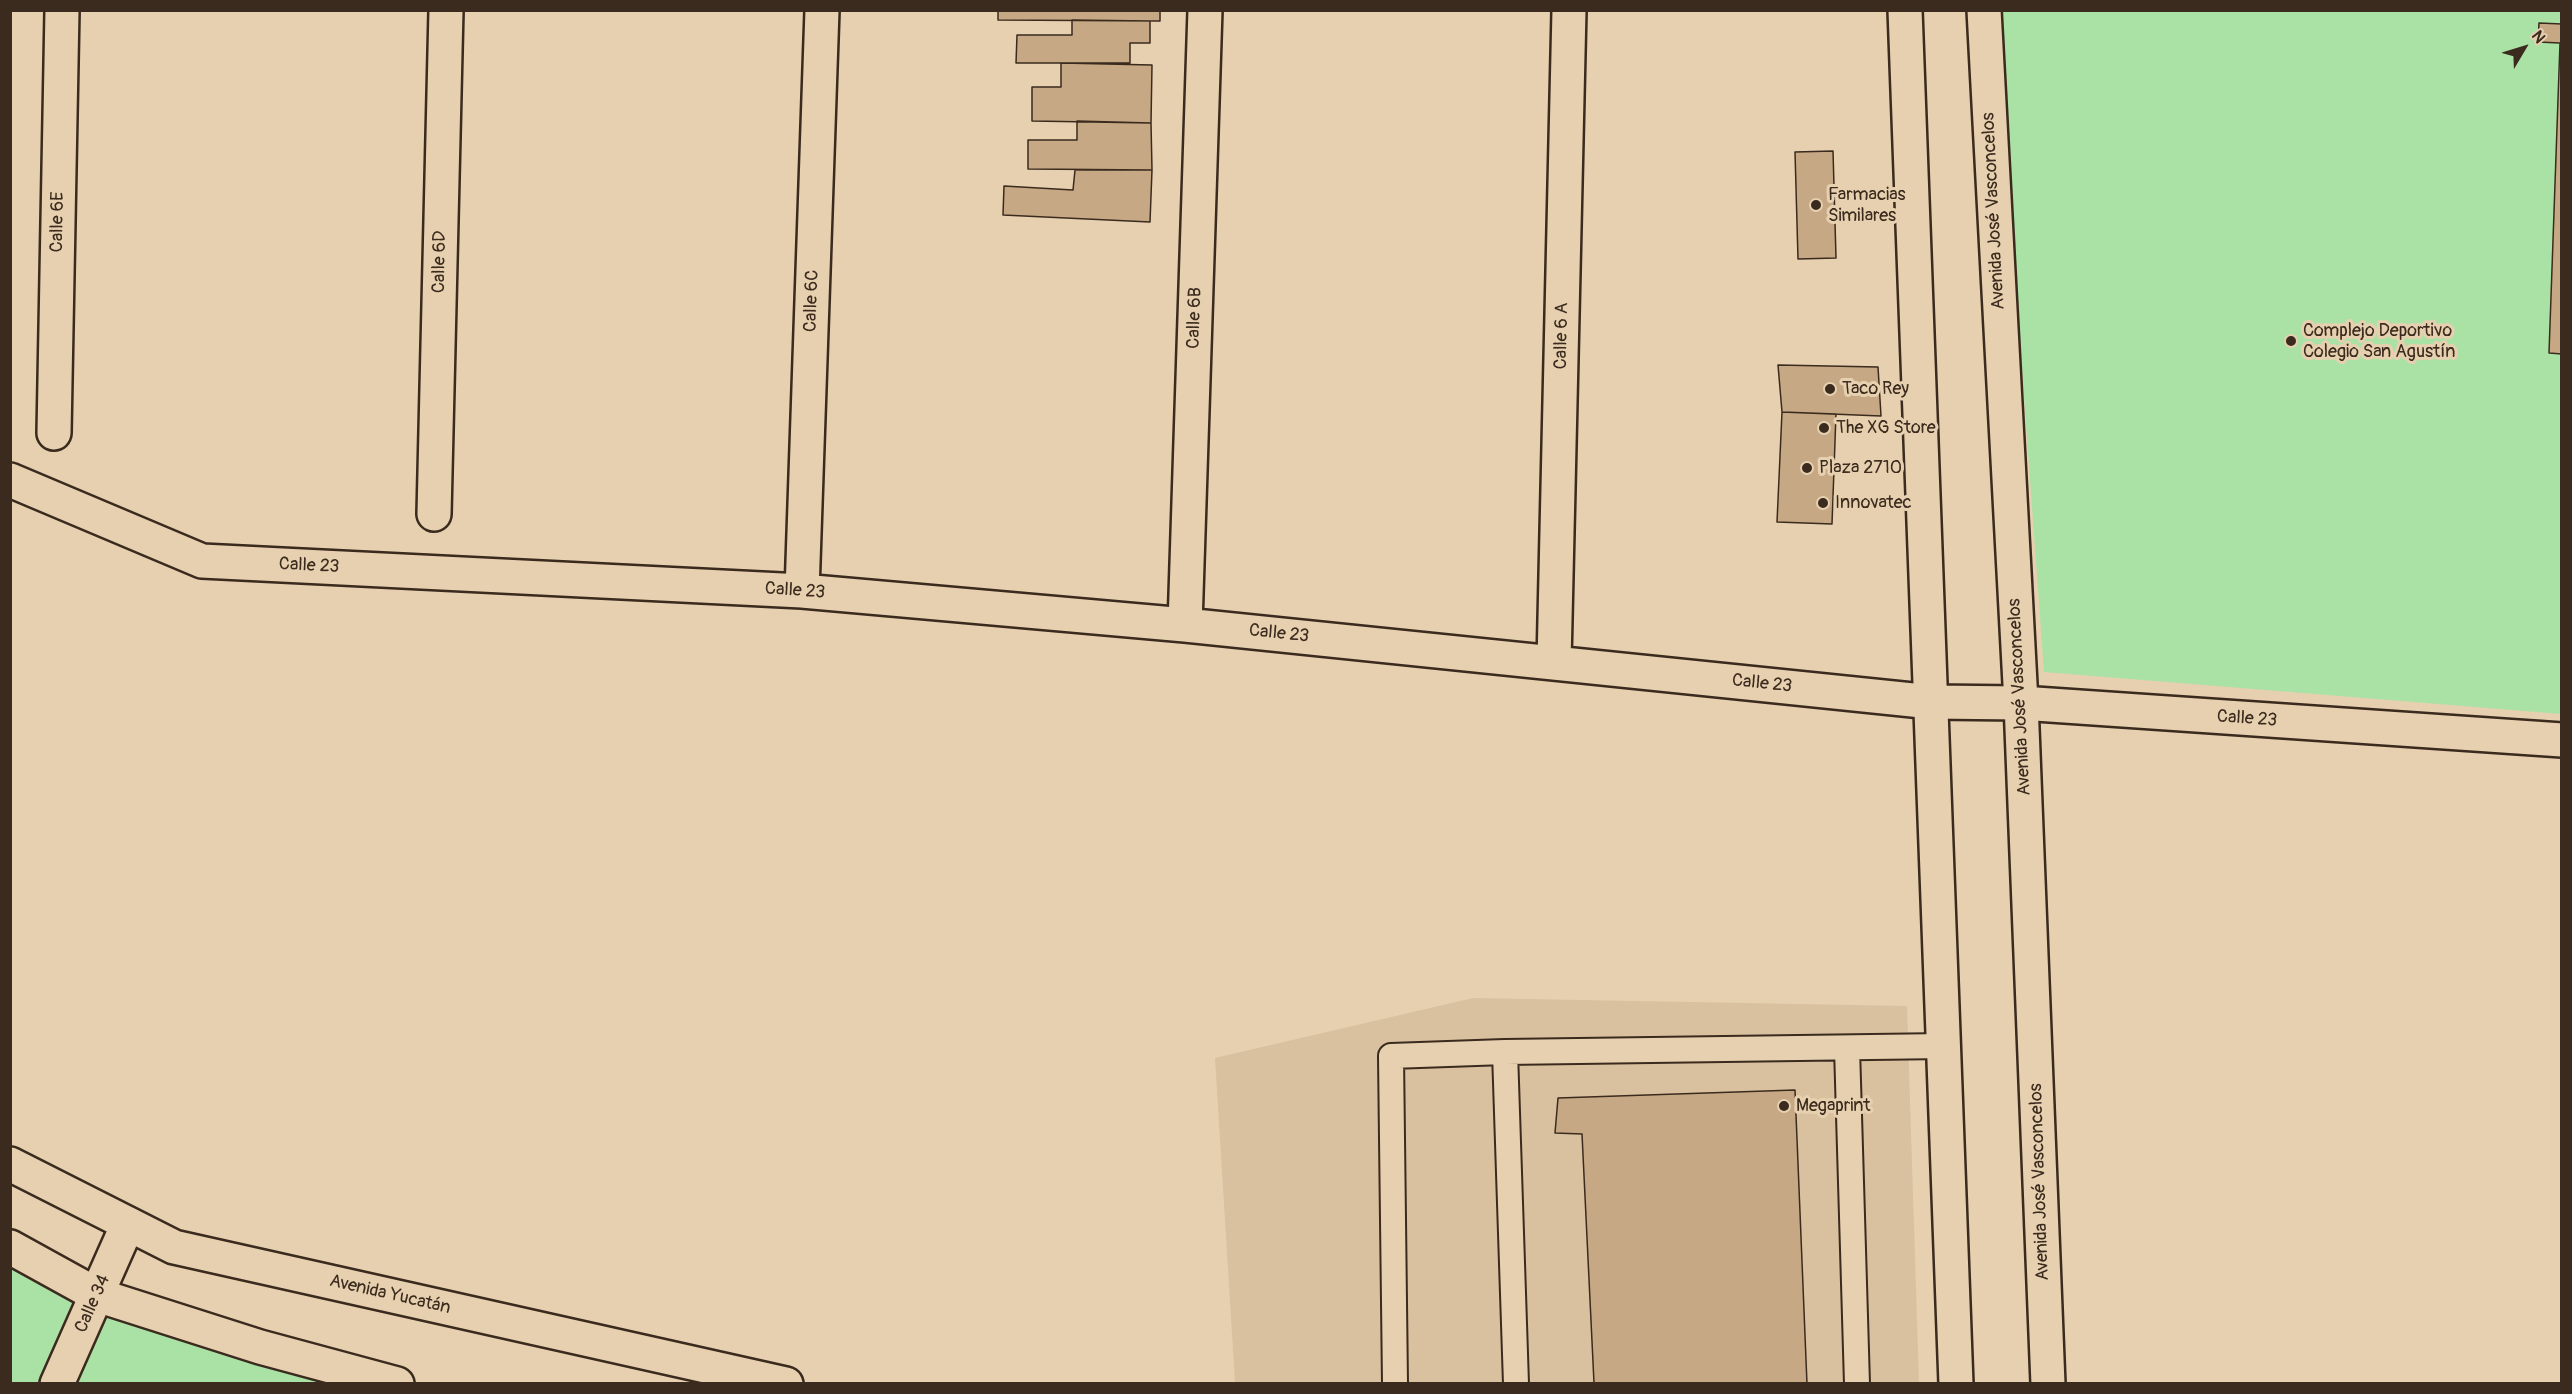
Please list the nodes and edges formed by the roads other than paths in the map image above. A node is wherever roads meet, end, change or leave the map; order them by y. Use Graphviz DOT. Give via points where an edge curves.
graph roads {
  1 [pos="62,10"];
  2 [pos="446,10"];
  3 [pos="822,10"];
  4 [pos="1205,10"];
  5 [pos="1569,10"];
  6 [pos="1905,10"];
  7 [pos="1984,10"];
  8 [pos="54,432"];
  9 [pos="10,480"];
  10 [pos="434,514"];
  11 [pos="802,591"];
  12 [pos="1185,625"];
  13 [pos="1554,662"];
  14 [pos="1932,702"];
  15 [pos="2021,704"];
  16 [pos="2562,740"];
  17 [pos="1945,1046"];
  18 [pos="1847,1048"];
  19 [pos="1505,1052"];
  20 [pos="10,1164"];
  21 [pos="128,1224"];
  22 [pos="10,1247"];
  23 [pos="97,1295"];
  24 [pos="57,1383"];
  25 [pos="397,1383"];
  26 [pos="786,1383"];
  27 [pos="1395,1383"];
  28 [pos="1516,1383"];
  29 [pos="1857,1383"];
  30 [pos="1956,1383"];
  31 [pos="2048,1383"];
  1 -- 8 [label="street, Calle 6E"];
  2 -- 10 [label="street, Calle 6D"];
  3 -- 11 [label="street, Calle 6C"];
  4 -- 12 [label="street, Calle 6B"];
  5 -- 13 [label="street, Calle 6 A"];
  6 -- 14 [label="street"];
  7 -- 15 [label="street, Avenida José Vasconcelos"];
  9 -- 11 [label="street, Calle 23" via="202,561"];
  11 -- 12 [label="street, Calle 23"];
  12 -- 13 [label="street, Calle 23"];
  13 -- 14 [label="street, Calle 23"];
  14 -- 15 [label="street, Calle 23"];
  14 -- 17 [label="street"];
  15 -- 16 [label="street, Calle 23"];
  15 -- 31 [label="street, Avenida José Vasconcelos"];
  17 -- 18 [label="lane"];
  17 -- 30 [label="street"];
  18 -- 19 [label="lane"];
  18 -- 29 [label="lane"];
  19 -- 27 [label="lane" via="1392,1056"];
  19 -- 28 [label="lane"];
  20 -- 21 [label="street, Avenida Yucatán"];
  21 -- 23 [label="street, Calle 34"];
  21 -- 26 [label="street, Avenida Yucatán" via="174,1247"];
  22 -- 23 [label="street"];
  23 -- 24 [label="street, Calle 34"];
  23 -- 25 [label="street" via="260,1347"];
}
